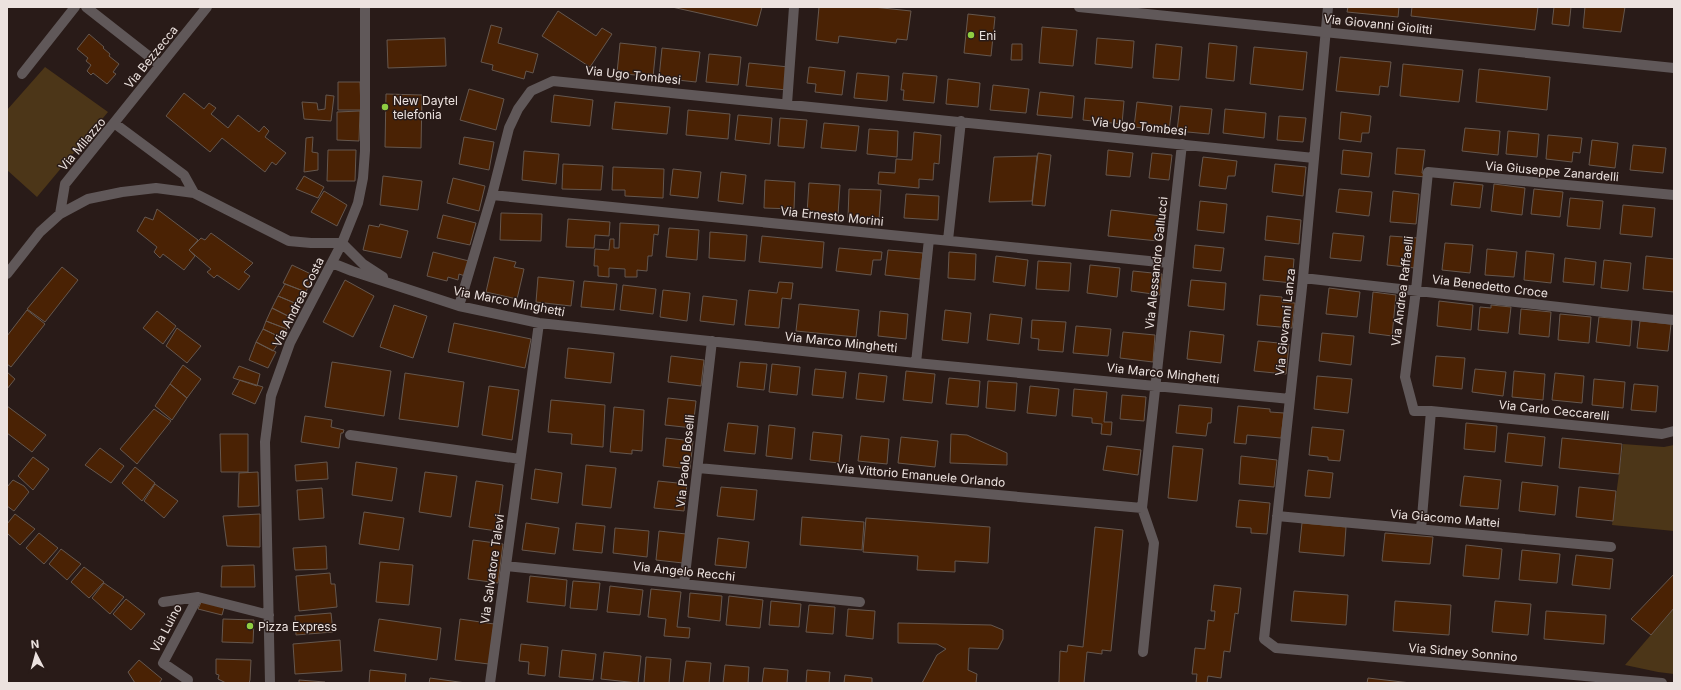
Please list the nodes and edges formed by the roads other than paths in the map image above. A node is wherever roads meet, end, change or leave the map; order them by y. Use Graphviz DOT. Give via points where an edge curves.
graph roads {
  1 [pos="75,7"];
  2 [pos="86,7"];
  3 [pos="207,7"];
  4 [pos="365,7"];
  5 [pos="794,7"];
  6 [pos="1079,7"];
  7 [pos="1328,7"];
  8 [pos="1325,32"];
  9 [pos="160,65"];
  10 [pos="1674,68"];
  11 [pos="22,74"];
  12 [pos="787,104"];
  13 [pos="961,121"];
  14 [pos="114,123"];
  15 [pos="1182,144"];
  16 [pos="1314,158"];
  17 [pos="1428,172"];
  18 [pos="194,193"];
  19 [pos="492,195"];
  20 [pos="1674,195"];
  21 [pos="60,214"];
  22 [pos="929,239"];
  23 [pos="948,240"];
  24 [pos="342,243"];
  25 [pos="332,262"];
  26 [pos="1169,262"];
  27 [pos="7,274"];
  28 [pos="1303,278"];
  29 [pos="394,285"];
  30 [pos="1416,290"];
  31 [pos="459,306"];
  32 [pos="1674,320"];
  33 [pos="539,323"];
  34 [pos="712,341"];
  35 [pos="916,363"];
  36 [pos="1155,385"];
  37 [pos="1290,399"];
  38 [pos="1414,411"];
  39 [pos="1432,411"];
  40 [pos="1674,432"];
  41 [pos="350,435"];
  42 [pos="520,459"];
  43 [pos="698,468"];
  44 [pos="1142,508"];
  45 [pos="1277,516"];
  46 [pos="1421,529"];
  47 [pos="1611,547"];
  48 [pos="506,566"];
  49 [pos="684,584"];
  50 [pos="198,597"];
  51 [pos="163,602"];
  52 [pos="860,602"];
  53 [pos="269,615"];
  54 [pos="1264,639"];
  55 [pos="1143,652"];
  56 [pos="186,683"];
  57 [pos="270,683"];
  58 [pos="490,683"];
  59 [pos="1662,683"];
  1 -- 11 [label="street"];
  2 -- 9 [label="street"];
  3 -- 9 [label="street, Via Bezzecca"];
  4 -- 24 [label="street, Via Andrea Costa" via="363,178 358,203"];
  5 -- 12 [label="street"];
  6 -- 8 [label="street, Via Giovanni Giolitti"];
  7 -- 8 [label="street, Via Giovanni Lanza"];
  8 -- 10 [label="street, Via Giovanni Giolitti"];
  8 -- 16 [label="street, Via Giovanni Lanza"];
  9 -- 14 [label="street, Via Bezzecca"];
  12 -- 13 [label="street, Via Ugo Tombesi"];
  12 -- 19 [label="street, Via Ugo Tombesi" via="553,81 531,91 518,109 509,128"];
  13 -- 15 [label="street, Via Ugo Tombesi"];
  13 -- 23 [label="street"];
  14 -- 18 [label="street, Via Milazzo" via="184,175"];
  14 -- 21 [label="street, Via Milazzo" via="65,184"];
  15 -- 16 [label="street, Via Ugo Tombesi"];
  15 -- 26 [label="street, Via Alessandro Gallucci"];
  16 -- 28 [label="street, Via Giovanni Lanza"];
  17 -- 20 [label="street, Via Giuseppe Zanardelli"];
  17 -- 30 [label="street, Via Andrea Raffaelli"];
  18 -- 21 [label="street" via="156,188 122,192 88,199"];
  18 -- 24 [label="street" via="289,241 311,244"];
  19 -- 22 [label="street, Via Ernesto Morini"];
  19 -- 31 [label="street, Via Ugo Tombesi"];
  21 -- 27 [label="street" via="40,232"];
  22 -- 23 [label="street, Via Ernesto Morini"];
  22 -- 35 [label="street"];
  23 -- 26 [label="street, Via Ernesto Morini"];
  24 -- 25 [label="street, Via Andrea Costa"];
  24 -- 29 [label="street, Via Marco Minghetti" via="363,264"];
  25 -- 29 [label="street, Via Marco Minghetti"];
  25 -- 53 [label="street, Via Andrea Costa" via="290,343 271,396 265,442"];
  26 -- 36 [label="street, Via Alessandro Gallucci"];
  28 -- 30 [label="street, Via Benedetto Croce"];
  28 -- 37 [label="street, Via Giovanni Lanza"];
  29 -- 31 [label="street, Via Marco Minghetti"];
  30 -- 32 [label="street, Via Benedetto Croce"];
  30 -- 38 [label="street, Via Andrea Raffaelli" via="1405,377"];
  31 -- 33 [label="street, Via Marco Minghetti"];
  33 -- 34 [label="street, Via Marco Minghetti"];
  33 -- 42 [label="street, Via Salvatore Talevi"];
  34 -- 35 [label="street, Via Marco Minghetti"];
  34 -- 43 [label="street, Via Paolo Boselli"];
  35 -- 36 [label="street, Via Marco Minghetti"];
  36 -- 37 [label="street, Via Marco Minghetti"];
  36 -- 44 [label="street, Via Alessandro Gallucci"];
  37 -- 45 [label="street, Via Giovanni Lanza"];
  38 -- 39 [label="street, Via Carlo Ceccarelli"];
  39 -- 40 [label="street, Via Carlo Ceccarelli" via="1662,434"];
  39 -- 46 [label="street"];
  41 -- 42 [label="street"];
  42 -- 48 [label="street, Via Salvatore Talevi"];
  43 -- 44 [label="street, Via Vittorio Emanuele Orlando"];
  43 -- 49 [label="street, Via Paolo Boselli"];
  44 -- 55 [label="street" via="1154,543"];
  45 -- 46 [label="street, Via Giacomo Mattei"];
  45 -- 54 [label="street, Via Giovanni Lanza"];
  46 -- 47 [label="street, Via Giacomo Mattei"];
  48 -- 49 [label="street, Via Angelo Recchi"];
  48 -- 58 [label="street, Via Salvatore Talevi"];
  49 -- 52 [label="street, Via Angelo Recchi"];
  50 -- 51 [label="street, Via Luino"];
  50 -- 53 [label="street, Via Luino"];
  50 -- 56 [label="street, Via Luino" via="163,663 188,680"];
  53 -- 57 [label="street, Via Andrea Costa"];
  54 -- 59 [label="street, Via Sidney Sonnino" via="1276,648"];
}
